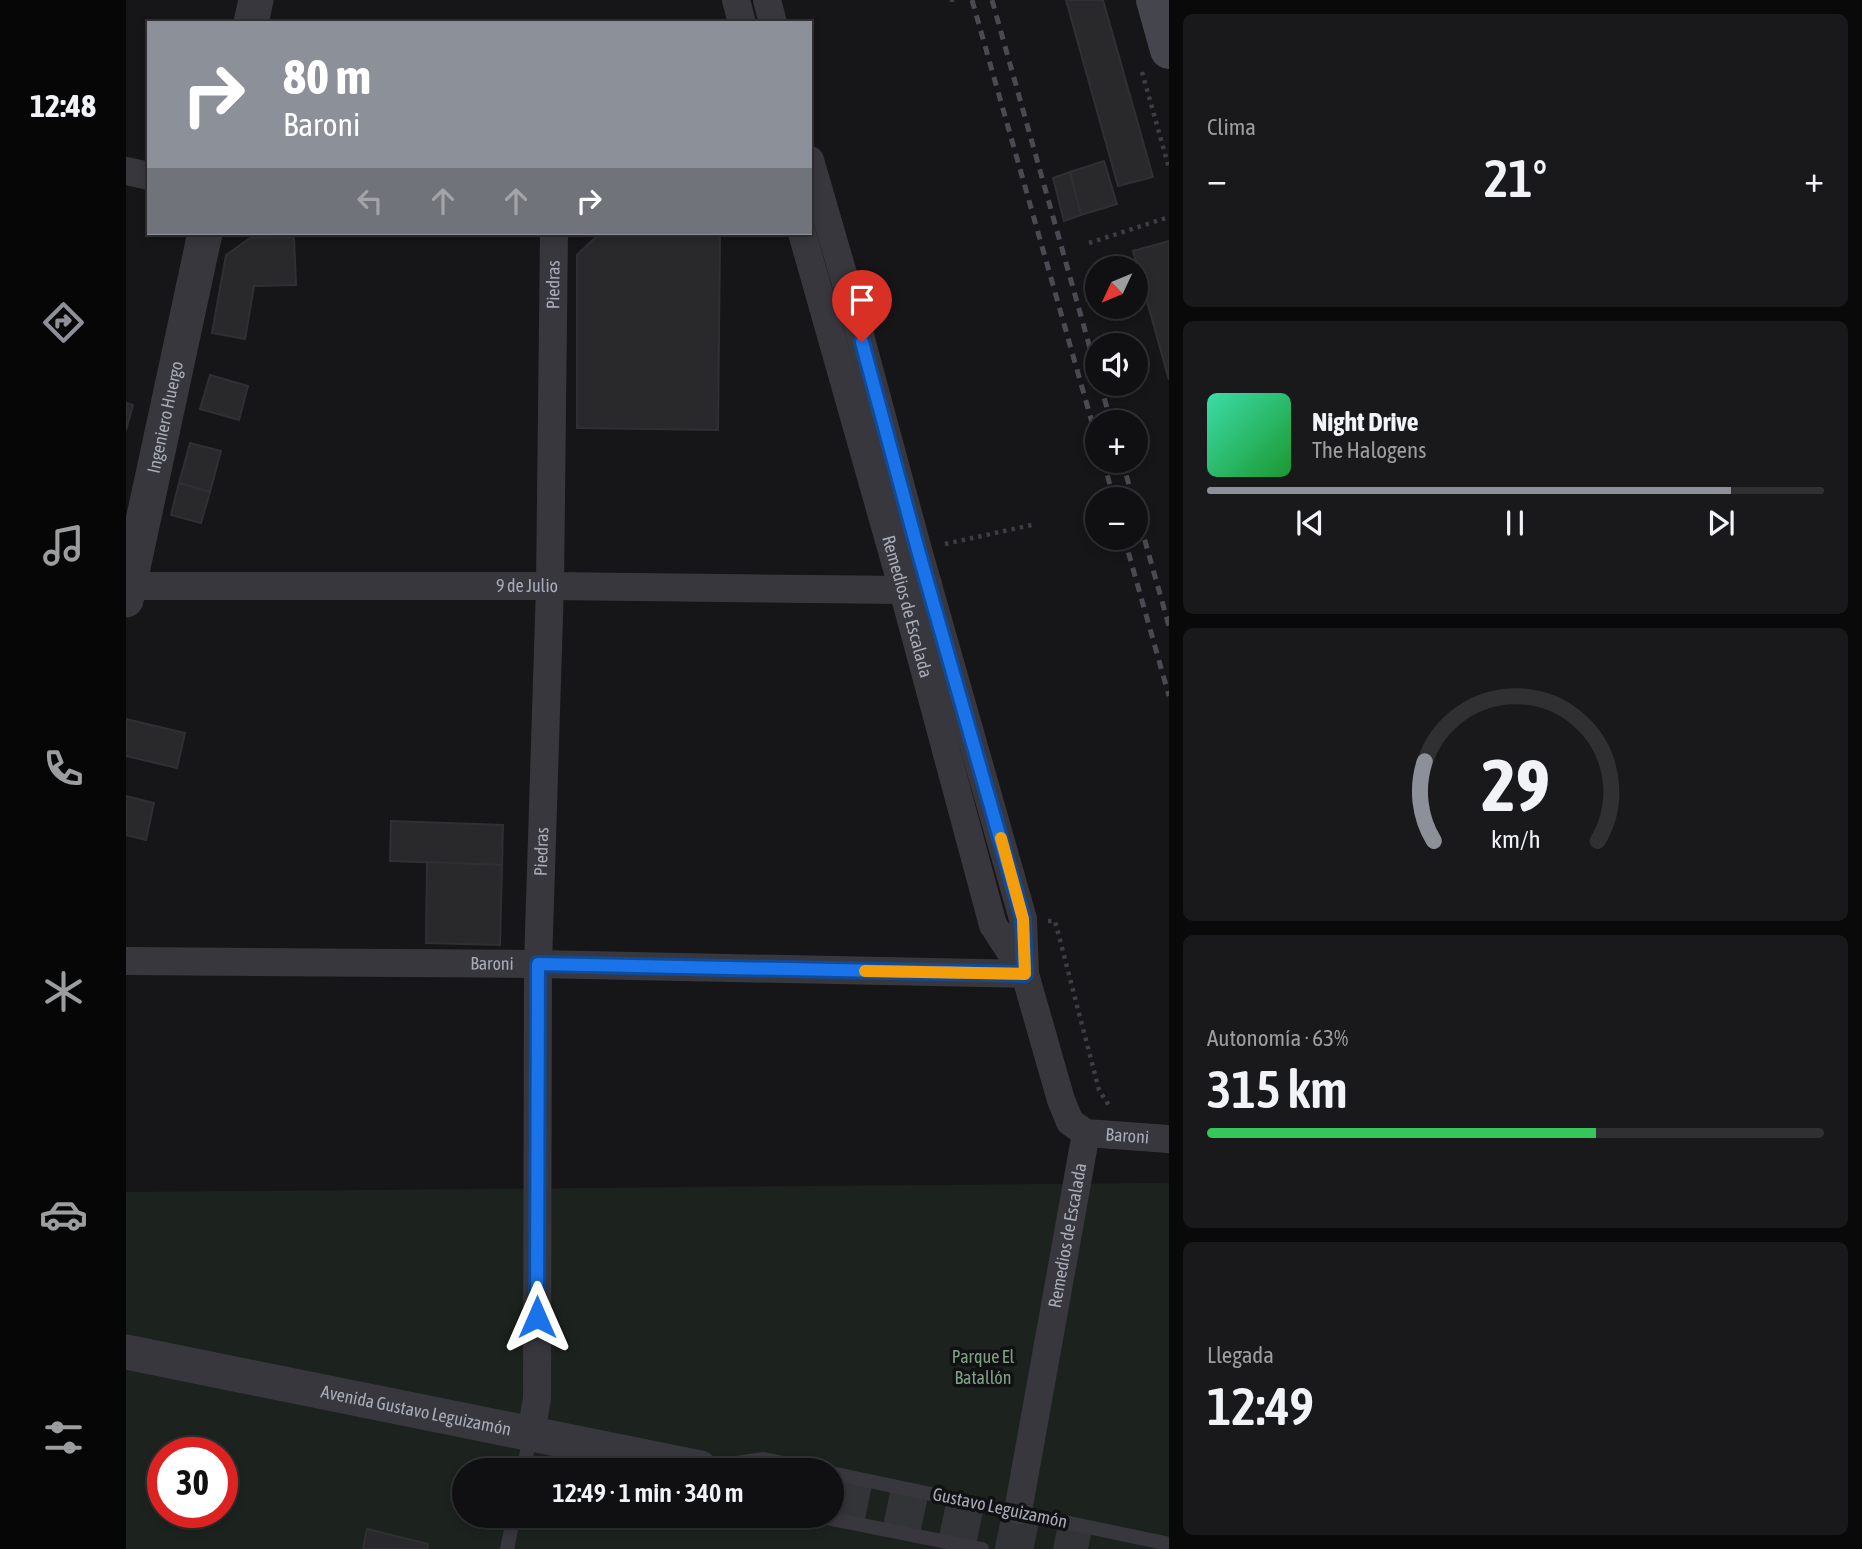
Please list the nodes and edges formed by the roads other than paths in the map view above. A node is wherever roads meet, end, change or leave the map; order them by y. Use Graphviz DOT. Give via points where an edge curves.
graph roads {
  1 [pos="256,0"];
  2 [pos="736,0"];
  3 [pos="767,0"];
  4 [pos="1155,0"];
  5 [pos="251,21"];
  6 [pos="742,21"];
  7 [pos="772,21"];
  8 [pos="1155,57"];
  9 [pos="126,171"];
  10 [pos="812,174"];
  11 [pos="147,176"];
  12 [pos="815,196"];
  13 [pos="205,235"];
  14 [pos="554,235"];
  15 [pos="803,235"];
  16 [pos="550,586"];
  17 [pos="916,587"];
  18 [pos="127,591"];
  19 [pos="126,961"];
  20 [pos="538,964"];
  21 [pos="1025,974"];
  22 [pos="1086,1133"];
  23 [pos="1169,1139"];
  24 [pos="128,1351"];
  25 [pos="531,1434"];
  26 [pos="526,1458"];
  27 [pos="648,1458"];
  28 [pos="844,1476"];
  29 [pos="1018,1511"];
  30 [pos="844,1521"];
  31 [pos="511,1528"];
  32 [pos="1169,1544"];
  33 [pos="507,1549"];
  34 [pos="982,1549"];
  1 -- 5 [label="street"];
  2 -- 6 [label="street"];
  3 -- 7 [label="street"];
  4 -- 8 [label="main road"];
  9 -- 11 [label="street"];
  10 -- 12 [label="street, Remedios de Escalada"];
  12 -- 17 [label="street, Remedios de Escalada" via="848,290 918,550"];
  13 -- 18 [label="street, Ingeniero Huergo"];
  14 -- 16 [label="street, Piedras"];
  15 -- 17 [label="street, Remedios de Escalada"];
  16 -- 17 [label="street, 9 de Julio"];
  16 -- 18 [label="street, 9 de Julio"];
  16 -- 20 [label="street, Piedras"];
  17 -- 21 [label="street, Remedios de Escalada" via="1024,923"];
  17 -- 21 [label="street, Remedios de Escalada" via="993,925"];
  19 -- 20 [label="street, Baroni"];
  20 -- 21 [label="street, Baroni"];
  20 -- 25 [label="street, Piedras" via="537,1398"];
  21 -- 22 [label="street, Remedios de Escalada" via="1060,1100 1070,1122"];
  22 -- 23 [label="street, Baroni"];
  22 -- 29 [label="street, Remedios de Escalada"];
  24 -- 25 [label="street, Avenida Gustavo Leguizamón"];
  25 -- 26 [label="lane, Piedras"];
  25 -- 27 [label="street, Avenida Gustavo Leguizamón"];
  28 -- 29 [label="lane, Gustavo Leguizamón"];
  29 -- 32 [label="lane, Gustavo Leguizamón"];
  30 -- 34 [label="lane"];
  31 -- 33 [label="lane"];
}
